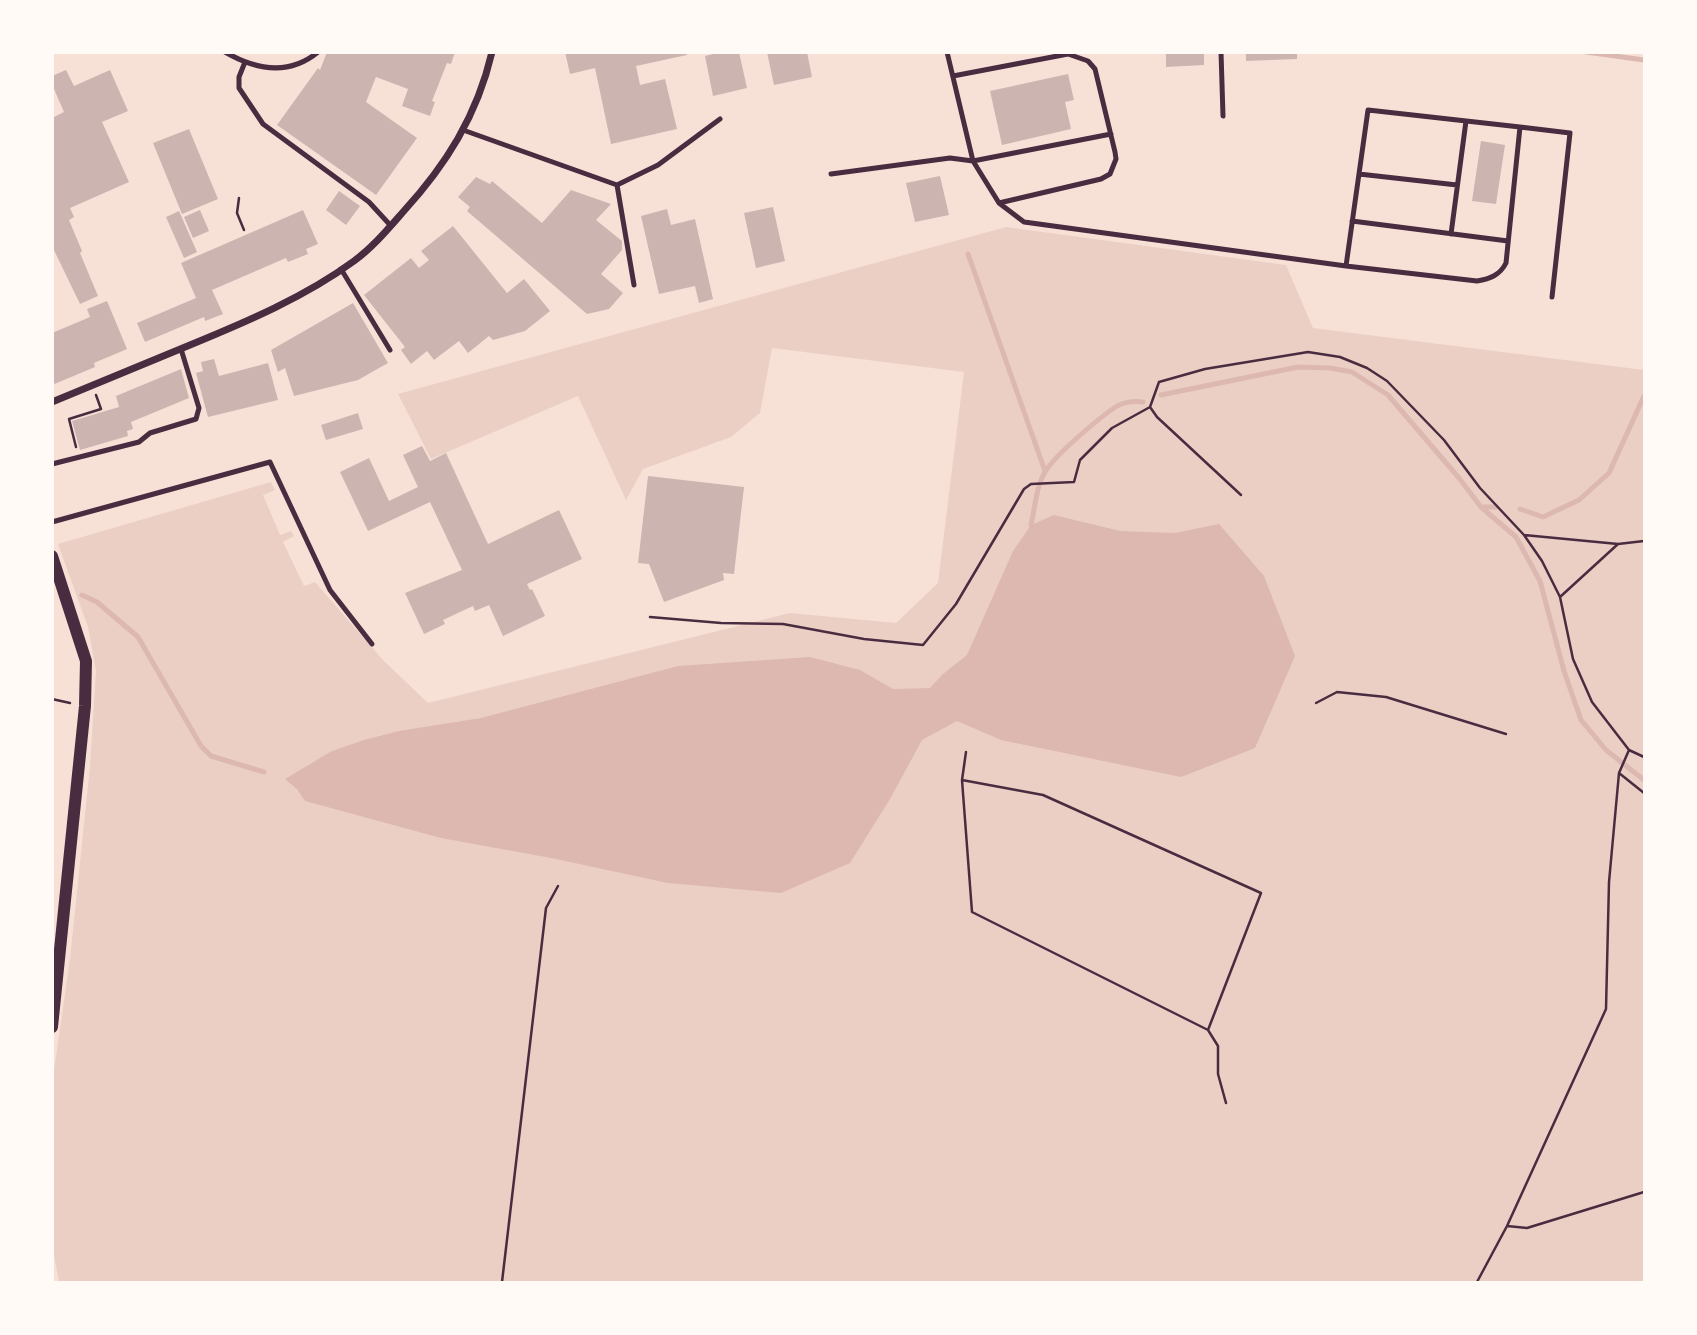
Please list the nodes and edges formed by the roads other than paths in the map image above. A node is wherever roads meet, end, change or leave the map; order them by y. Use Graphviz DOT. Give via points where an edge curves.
graph roads {
  1 [pos="225,52"];
  2 [pos="318,52"];
  3 [pos="492,52"];
  4 [pos="947,52"];
  5 [pos="1221,52"];
  6 [pos="244,62"];
  7 [pos="953,76"];
  8 [pos="1223,116"];
  9 [pos="720,120"];
  10 [pos="1466,121"];
  11 [pos="1520,127"];
  12 [pos="463,130"];
  13 [pos="1111,134"];
  14 [pos="973,161"];
  15 [pos="831,174"];
  16 [pos="1359,174"];
  17 [pos="617,185"];
  18 [pos="1457,185"];
  19 [pos="999,203"];
  20 [pos="1352,221"];
  21 [pos="391,226"];
  22 [pos="1451,234"];
  23 [pos="1508,241"];
  24 [pos="1346,265"];
  25 [pos="341,269"];
  26 [pos="634,285"];
  27 [pos="1552,297"];
  28 [pos="181,349"];
  29 [pos="390,350"];
  30 [pos="52,402"];
  31 [pos="52,464"];
  32 [pos="52,522"];
  33 [pos="52,556"];
  34 [pos="372,644"];
  35 [pos="52,1027"];
  1 -- 6 [label="lane"];
  2 -- 6 [label="lane" via="280,70"];
  3 -- 12 [label="street"];
  4 -- 7 [label="lane"];
  5 -- 8 [label="lane"];
  6 -- 21 [label="lane" via="239,88 263,124 369,202"];
  7 -- 13 [label="lane" via="1057,55 1077,56 1095,69"];
  7 -- 14 [label="lane"];
  9 -- 17 [label="lane" via="658,165"];
  10 -- 11 [label="lane"];
  10 -- 16 [label="lane" via="1368,110"];
  10 -- 18 [label="lane"];
  11 -- 23 [label="lane"];
  11 -- 27 [label="lane" via="1570,133"];
  12 -- 17 [label="lane"];
  12 -- 21 [label="street" via="448,158"];
  13 -- 14 [label="lane"];
  13 -- 19 [label="lane" via="1116,159 1110,174"];
  14 -- 15 [label="lane" via="950,158"];
  14 -- 19 [label="lane"];
  16 -- 18 [label="lane"];
  16 -- 20 [label="lane"];
  17 -- 26 [label="lane"];
  18 -- 22 [label="lane"];
  19 -- 24 [label="lane" via="1024,222"];
  20 -- 22 [label="lane"];
  20 -- 24 [label="lane"];
  21 -- 25 [label="street"];
  22 -- 23 [label="lane"];
  23 -- 24 [label="lane" via="1506,263 1498,274 1477,281"];
  25 -- 28 [label="street" via="290,299"];
  25 -- 29 [label="lane"];
  28 -- 30 [label="street"];
  28 -- 31 [label="lane" via="199,408 196,419 150,433 139,442"];
  32 -- 34 [label="lane" via="270,462 331,590"];
  33 -- 35 [label="street" via="86,662 83,733"];
}
